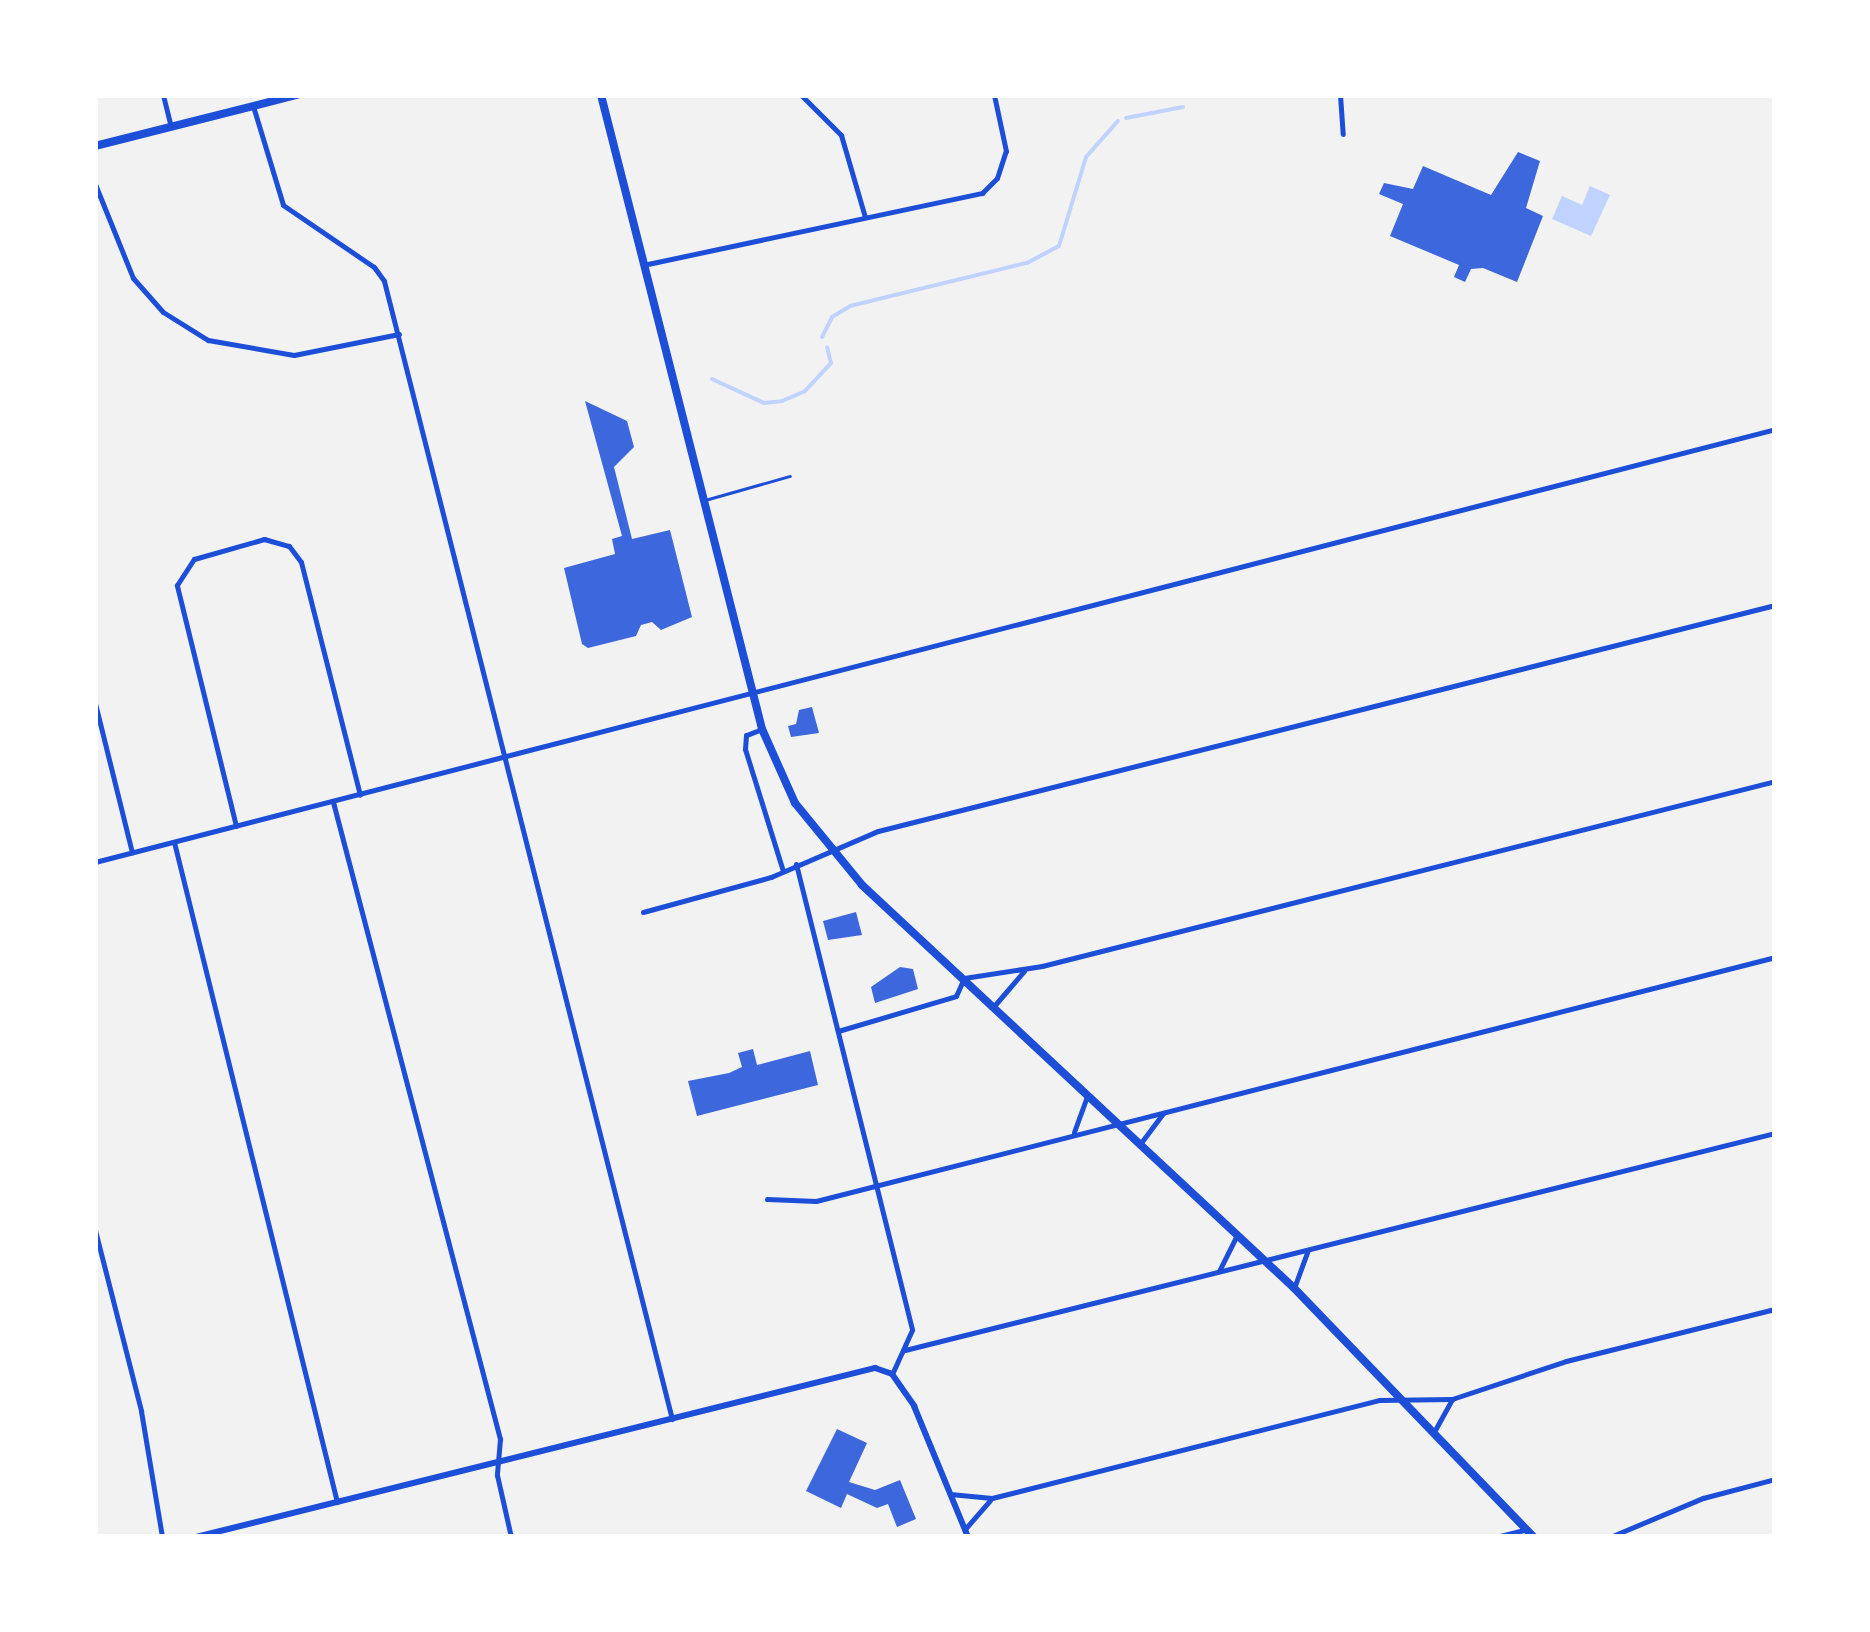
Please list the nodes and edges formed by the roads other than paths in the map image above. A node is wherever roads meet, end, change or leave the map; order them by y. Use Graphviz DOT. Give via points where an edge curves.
graph roads {
  1 [pos="163,95"];
  2 [pos="297,95"];
  3 [pos="601,95"];
  4 [pos="800,95"];
  5 [pos="994,95"];
  6 [pos="1340,95"];
  7 [pos="253,106"];
  8 [pos="171,127"];
  9 [pos="1344,134"];
  10 [pos="95,146"];
  11 [pos="95,184"];
  12 [pos="865,218"];
  13 [pos="643,265"];
  14 [pos="399,334"];
  15 [pos="1775,429"];
  16 [pos="790,476"];
  17 [pos="704,500"];
  18 [pos="1775,606"];
  19 [pos="752,691"];
  20 [pos="95,703"];
  21 [pos="762,729"];
  22 [pos="505,759"];
  23 [pos="1775,781"];
  24 [pos="360,794"];
  25 [pos="333,802"];
  26 [pos="236,826"];
  27 [pos="174,842"];
  28 [pos="828,847"];
  29 [pos="132,852"];
  30 [pos="95,862"];
  31 [pos="796,864"];
  32 [pos="783,871"];
  33 [pos="643,912"];
  34 [pos="1775,957"];
  35 [pos="1026,968"];
  36 [pos="964,978"];
  37 [pos="994,1006"];
  38 [pos="838,1031"];
  39 [pos="1088,1094"];
  40 [pos="1165,1111"];
  41 [pos="1118,1122"];
  42 [pos="1775,1133"];
  43 [pos="1072,1134"];
  44 [pos="1140,1144"];
  45 [pos="876,1185"];
  46 [pos="767,1199"];
  47 [pos="95,1230"];
  48 [pos="1237,1235"];
  49 [pos="1308,1250"];
  50 [pos="1266,1261"];
  51 [pos="1217,1274"];
  52 [pos="1294,1288"];
  53 [pos="1775,1308"];
  54 [pos="905,1350"];
  55 [pos="892,1374"];
  56 [pos="1403,1397"];
  57 [pos="1452,1399"];
  58 [pos="672,1419"];
  59 [pos="1435,1430"];
  60 [pos="498,1461"];
  61 [pos="1775,1479"];
  62 [pos="950,1494"];
  63 [pos="992,1498"];
  64 [pos="337,1502"];
  65 [pos="1526,1529"];
  66 [pos="966,1533"];
  67 [pos="162,1537"];
  68 [pos="196,1537"];
  69 [pos="511,1537"];
  70 [pos="1496,1537"];
  71 [pos="1534,1537"];
  72 [pos="1610,1537"];
  1 -- 8 [label="street"];
  2 -- 7 [label="main road"];
  3 -- 13 [label="main road"];
  4 -- 12 [label="street" via="842,136"];
  5 -- 12 [label="street" via="1006,152 997,178 982,193"];
  6 -- 9 [label="street"];
  7 -- 8 [label="main road"];
  7 -- 14 [label="street" via="283,205 374,267"];
  8 -- 10 [label="main road"];
  11 -- 14 [label="street" via="132,278 192,332 276,356"];
  12 -- 13 [label="street"];
  13 -- 17 [label="main road"];
  14 -- 22 [label="street"];
  15 -- 19 [label="street"];
  16 -- 17 [label="lane"];
  17 -- 19 [label="main road"];
  18 -- 28 [label="street"];
  19 -- 21 [label="main road"];
  19 -- 22 [label="street"];
  20 -- 29 [label="street"];
  21 -- 28 [label="main road" via="795,802"];
  21 -- 32 [label="street" via="746,734 745,748"];
  22 -- 24 [label="street"];
  22 -- 58 [label="street"];
  23 -- 35 [label="street"];
  24 -- 25 [label="street"];
  24 -- 26 [label="street" via="301,562 275,539 235,547 194,558 177,585"];
  25 -- 26 [label="street"];
  25 -- 60 [label="street" via="500,1439"];
  26 -- 27 [label="street"];
  27 -- 29 [label="street"];
  27 -- 64 [label="street"];
  28 -- 31 [label="street"];
  28 -- 36 [label="main road"];
  29 -- 30 [label="street"];
  31 -- 32 [label="street"];
  31 -- 38 [label="street"];
  32 -- 33 [label="street"];
  34 -- 40 [label="street"];
  35 -- 36 [label="street"];
  35 -- 37 [label="street"];
  36 -- 37 [label="main road"];
  36 -- 38 [label="street" via="956,996"];
  37 -- 39 [label="main road"];
  38 -- 45 [label="street"];
  39 -- 41 [label="main road"];
  39 -- 43 [label="street"];
  40 -- 41 [label="street"];
  40 -- 44 [label="street"];
  41 -- 43 [label="street"];
  41 -- 44 [label="main road"];
  42 -- 49 [label="street"];
  43 -- 45 [label="street"];
  44 -- 48 [label="main road"];
  45 -- 46 [label="street" via="816,1201"];
  45 -- 54 [label="street" via="912,1330"];
  47 -- 67 [label="street" via="141,1411"];
  48 -- 50 [label="main road"];
  48 -- 51 [label="street"];
  49 -- 50 [label="street"];
  49 -- 52 [label="street"];
  50 -- 51 [label="street"];
  50 -- 52 [label="main road"];
  51 -- 54 [label="street"];
  52 -- 56 [label="main road"];
  53 -- 57 [label="street"];
  54 -- 55 [label="street"];
  55 -- 58 [label="main road" via="855,1368"];
  55 -- 62 [label="main road" via="914,1406"];
  56 -- 57 [label="street"];
  56 -- 59 [label="main road"];
  56 -- 63 [label="street"];
  57 -- 59 [label="street"];
  58 -- 60 [label="main road"];
  59 -- 65 [label="main road"];
  60 -- 64 [label="main road"];
  60 -- 69 [label="street"];
  61 -- 72 [label="street" via="1703,1498"];
  62 -- 63 [label="street"];
  62 -- 66 [label="main road"];
  63 -- 66 [label="street"];
  64 -- 68 [label="main road"];
  65 -- 70 [label="street"];
  65 -- 71 [label="main road"];
}
